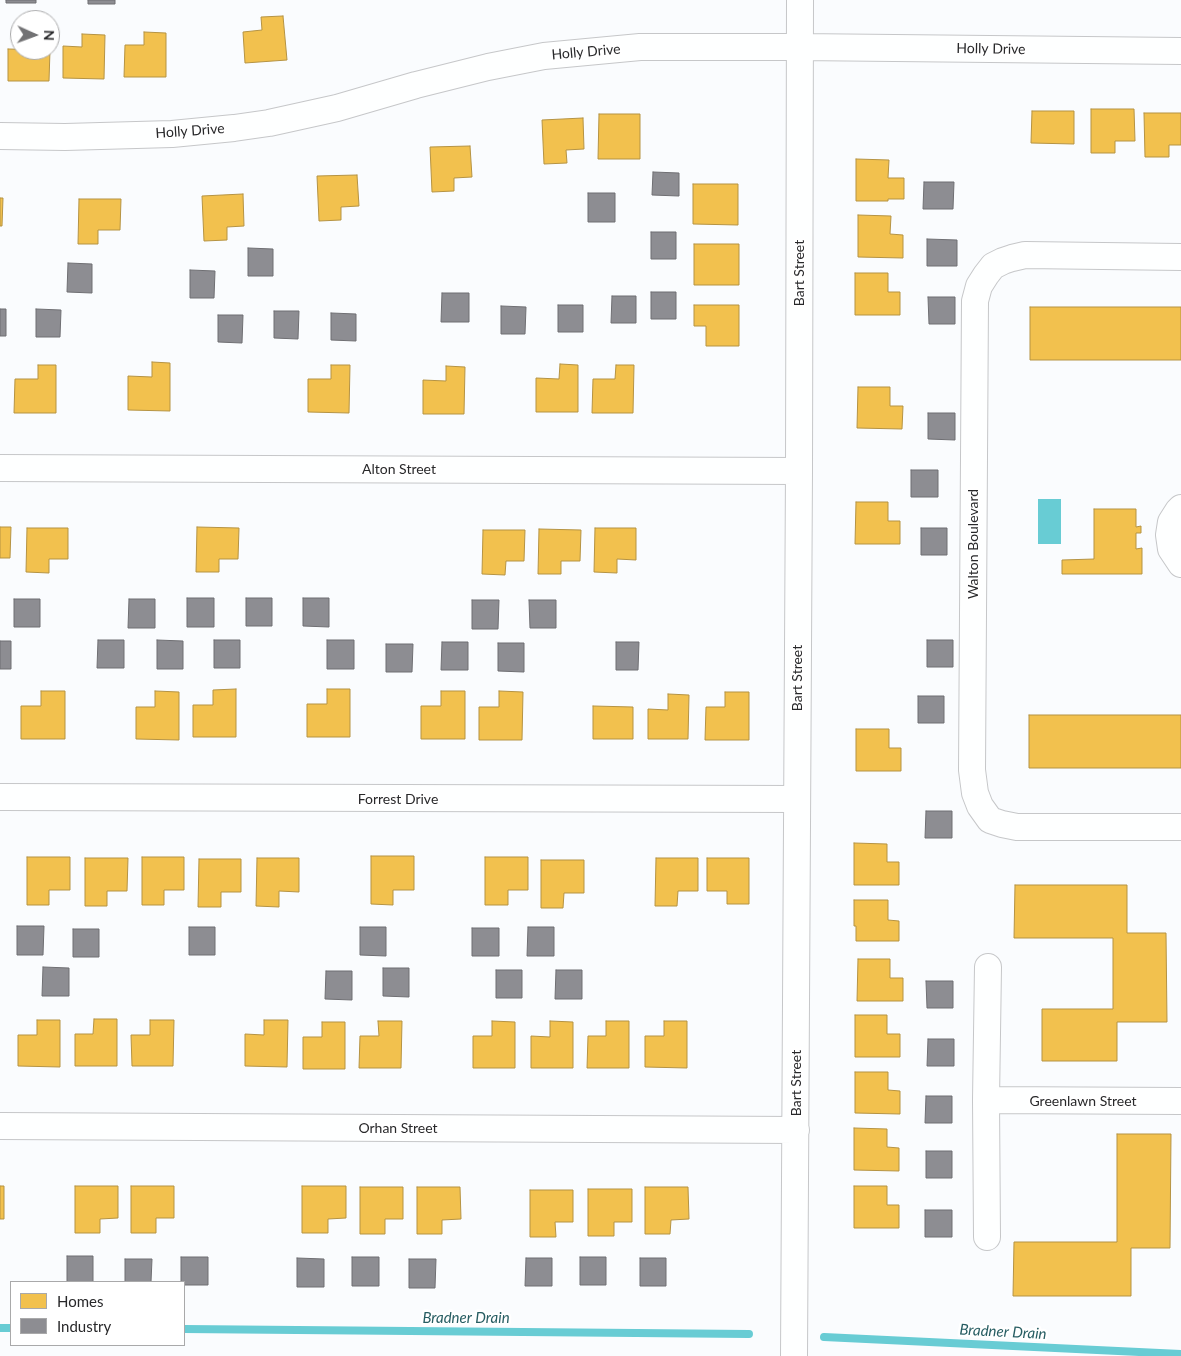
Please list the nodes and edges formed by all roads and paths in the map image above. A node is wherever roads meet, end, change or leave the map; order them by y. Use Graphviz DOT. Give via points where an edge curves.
graph roads {
  1 [pos="800,0"];
  2 [pos="799,47"];
  3 [pos="1181,51"];
  4 [pos="0,136"];
  5 [pos="1181,257"];
  6 [pos="0,468"];
  7 [pos="799,470"];
  8 [pos="1181,508"];
  9 [pos="1181,564"];
  10 [pos="0,797"];
  11 [pos="797,800"];
  12 [pos="1181,827"];
  13 [pos="988,967"];
  14 [pos="986,1100"];
  15 [pos="1181,1101"];
  16 [pos="0,1126"];
  17 [pos="796,1130"];
  18 [pos="987,1237"];
  19 [pos="794,1356"];
  1 -- 2 [label="street, Bart Street"];
  2 -- 3 [label="street, Holly Drive"];
  2 -- 4 [label="street, Holly Drive" via="640,47 544,56 488,67 269,123 172,134"];
  2 -- 7 [label="street, Bart Street"];
  5 -- 12 [label="street, Walton Boulevard" via="1025,255 993,266 979,286 975,301 972,770 980,806 990,820 1002,824 1017,827"];
  6 -- 7 [label="street, Alton Street"];
  7 -- 11 [label="street, Bart Street"];
  8 -- 9 [label="street" via="1171,522 1169,535 1171,549"];
  10 -- 11 [label="street, Forrest Drive"];
  11 -- 17 [label="street, Bart Street"];
  13 -- 14 [label="street"];
  14 -- 15 [label="street, Greenlawn Street"];
  14 -- 18 [label="street"];
  16 -- 17 [label="street, Orhan Street"];
  17 -- 19 [label="street, Bart Street"];
}
